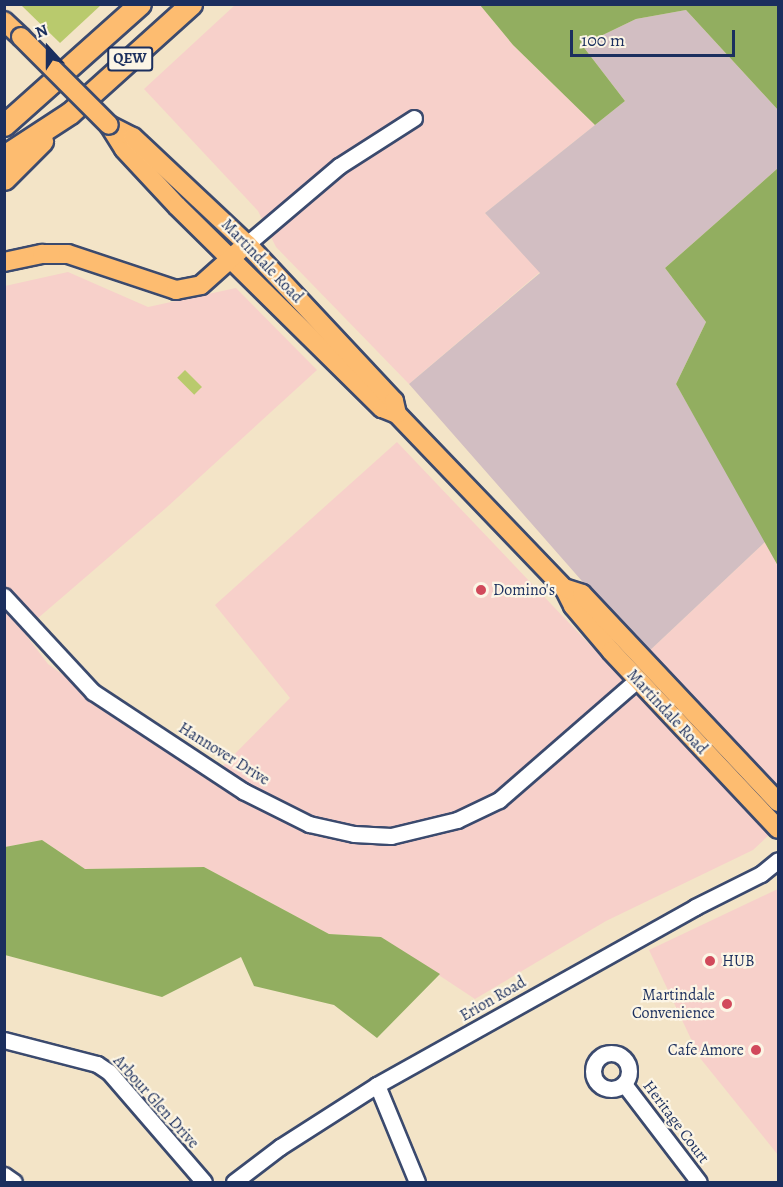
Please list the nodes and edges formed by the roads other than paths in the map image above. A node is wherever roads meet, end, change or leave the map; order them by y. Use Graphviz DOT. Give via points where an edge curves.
graph roads {
  1 [pos="140,4"];
  2 [pos="191,4"];
  3 [pos="4,21"];
  4 [pos="68,70"];
  5 [pos="4,109"];
  6 [pos="70,113"];
  7 [pos="414,118"];
  8 [pos="4,125"];
  9 [pos="109,125"];
  10 [pos="4,156"];
  11 [pos="4,179"];
  12 [pos="247,244"];
  13 [pos="231,258"];
  14 [pos="4,262"];
  15 [pos="397,414"];
  16 [pos="564,588"];
  17 [pos="4,596"];
  18 [pos="638,680"];
  19 [pos="778,802"];
  20 [pos="778,829"];
  21 [pos="778,860"];
  22 [pos="4,1040"];
  23 [pos="624,1084"];
  24 [pos="377,1085"];
  25 [pos="4,1175"];
  26 [pos="14,1182"];
  27 [pos="204,1182"];
  28 [pos="234,1182"];
  29 [pos="417,1182"];
  30 [pos="699,1182"];
  1 -- 4 [label="highway, QEW"];
  2 -- 6 [label="highway, QEW"];
  3 -- 9 [label="main road, Martindale Road, bridge"];
  4 -- 5 [label="highway"];
  4 -- 8 [label="highway, QEW"];
  6 -- 10 [label="highway, QEW"];
  6 -- 11 [label="highway"];
  7 -- 12 [label="street" via="339,166"];
  9 -- 12 [label="main road, Martindale Road" via="140,144"];
  9 -- 13 [label="main road, Martindale Road" via="124,150"];
  12 -- 13 [label="main road"];
  12 -- 15 [label="main road, Martindale Road" via="394,401"];
  13 -- 14 [label="main road" via="201,285 176,290 69,254 42,254"];
  13 -- 15 [label="main road, Martindale Road" via="382,408"];
  15 -- 16 [label="main road, Martindale Road"];
  16 -- 18 [label="main road, Martindale Road" via="573,606"];
  16 -- 19 [label="main road, Martindale Road" via="582,594"];
  17 -- 18 [label="street, Hannover Drive" via="93,692 243,791 309,824 354,834 391,836 457,820 499,800"];
  18 -- 20 [label="main road, Martindale Road"];
  21 -- 24 [label="street, Erion Road" via="761,874"];
  22 -- 27 [label="street, Arbour Glen Drive" via="97,1064 109,1072"];
  23 -- 30 [label="street, Heritage Court"];
  24 -- 28 [label="street, Erion Road"];
  24 -- 29 [label="street"];
  25 -- 26 [label="street"];
}
